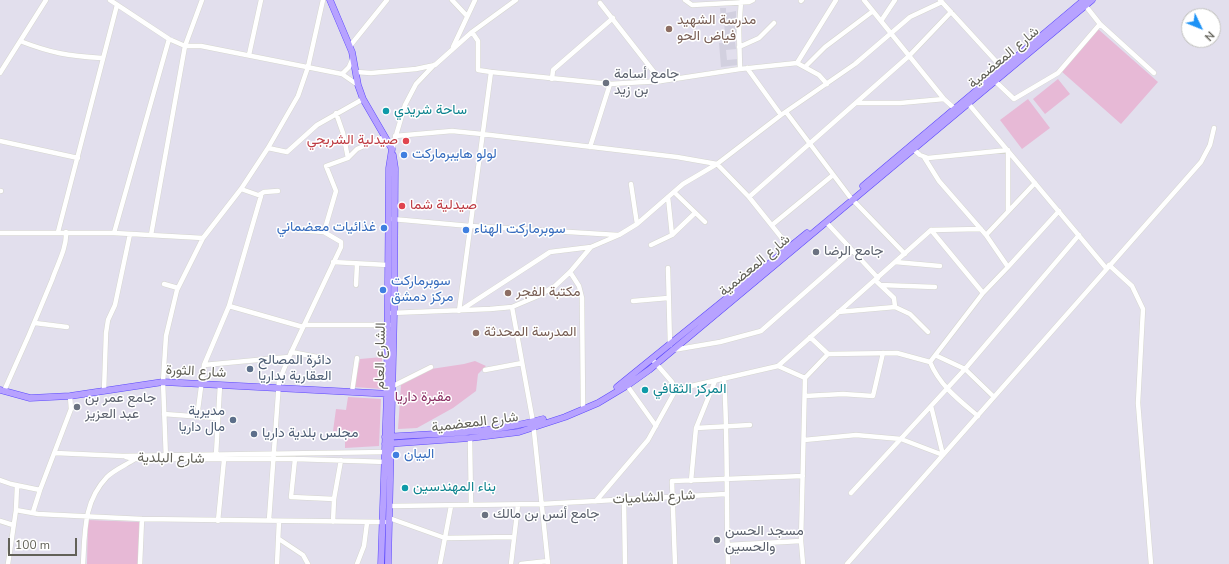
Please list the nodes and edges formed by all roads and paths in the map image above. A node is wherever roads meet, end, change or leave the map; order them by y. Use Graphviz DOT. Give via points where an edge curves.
graph roads {
  1 [pos="46,0"];
  2 [pos="202,0"];
  3 [pos="261,0"];
  4 [pos="323,0"];
  5 [pos="330,0"];
  6 [pos="387,0"];
  7 [pos="452,0"];
  8 [pos="476,0"];
  9 [pos="516,0"];
  10 [pos="685,0"];
  11 [pos="753,0"];
  12 [pos="836,0"];
  13 [pos="864,0"];
  14 [pos="895,0"];
  15 [pos="1092,0"];
  16 [pos="601,1"];
  17 [pos="941,1"];
  18 [pos="114,2"];
  19 [pos="741,2"];
  20 [pos="1084,3"];
  21 [pos="873,11"];
  22 [pos="951,12"];
  23 [pos="468,16"];
  24 [pos="613,18"];
  25 [pos="881,21"];
  26 [pos="774,23"];
  27 [pos="1100,24"];
  28 [pos="472,32"];
  29 [pos="892,34"];
  30 [pos="169,39"];
  31 [pos="20,41"];
  32 [pos="185,46"];
  33 [pos="350,46"];
  34 [pos="740,47"];
  35 [pos="451,50"];
  36 [pos="249,55"];
  37 [pos="908,56"];
  38 [pos="102,58"];
  39 [pos="353,58"];
  40 [pos="797,63"];
  41 [pos="435,65"];
  42 [pos="308,67"];
  43 [pos="805,67"];
  44 [pos="747,68"];
  45 [pos="740,69"];
  46 [pos="1004,70"];
  47 [pos="356,72"];
  48 [pos="491,72"];
  49 [pos="0,73"];
  50 [pos="1154,73"];
  51 [pos="342,74"];
  52 [pos="552,79"];
  53 [pos="661,81"];
  54 [pos="995,81"];
  55 [pos="610,84"];
  56 [pos="827,84"];
  57 [pos="358,85"];
  58 [pos="363,99"];
  59 [pos="944,99"];
  60 [pos="966,101"];
  61 [pos="856,102"];
  62 [pos="954,108"];
  63 [pos="336,113"];
  64 [pos="783,114"];
  65 [pos="1214,128"];
  66 [pos="482,134"];
  67 [pos="395,136"];
  68 [pos="384,137"];
  69 [pos="0,141"];
  70 [pos="809,144"];
  71 [pos="590,147"];
  72 [pos="268,148"];
  73 [pos="392,149"];
  74 [pos="914,149"];
  75 [pos="1008,150"];
  76 [pos="924,157"];
  77 [pos="78,158"];
  78 [pos="348,158"];
  79 [pos="717,164"];
  80 [pos="833,175"];
  81 [pos="1035,183"];
  82 [pos="631,184"];
  83 [pos="241,189"];
  84 [pos="278,191"];
  85 [pos="674,192"];
  86 [pos="259,195"];
  87 [pos="668,197"];
  88 [pos="749,197"];
  89 [pos="852,198"];
  90 [pos="1008,211"];
  91 [pos="1059,211"];
  92 [pos="695,213"];
  93 [pos="392,219"];
  94 [pos="705,222"];
  95 [pos="826,222"];
  96 [pos="637,224"];
  97 [pos="772,225"];
  98 [pos="470,226"];
  99 [pos="981,229"];
  100 [pos="298,230"];
  101 [pos="931,230"];
  102 [pos="58,232"];
  103 [pos="66,232"];
  104 [pos="324,232"];
  105 [pos="114,233"];
  106 [pos="0,234"];
  107 [pos="130,234"];
  108 [pos="151,235"];
  109 [pos="619,235"];
  110 [pos="672,235"];
  111 [pos="986,235"];
  112 [pos="1079,235"];
  113 [pos="203,238"];
  114 [pos="651,245"];
  115 [pos="591,247"];
  116 [pos="791,249"];
  117 [pos="852,251"];
  118 [pos="904,254"];
  119 [pos="333,262"];
  120 [pos="895,262"];
  121 [pos="357,264"];
  122 [pos="388,265"];
  123 [pos="940,266"];
  124 [pos="1008,267"];
  125 [pos="1107,267"];
  126 [pos="668,268"];
  127 [pos="570,272"];
  128 [pos="876,279"];
  129 [pos="164,284"];
  130 [pos="356,285"];
  131 [pos="880,285"];
  132 [pos="935,287"];
  133 [pos="178,288"];
  134 [pos="983,293"];
  135 [pos="668,298"];
  136 [pos="633,301"];
  137 [pos="229,306"];
  138 [pos="512,307"];
  139 [pos="894,307"];
  140 [pos="460,311"];
  141 [pos="838,312"];
  142 [pos="391,313"];
  143 [pos="35,322"];
  144 [pos="391,325"];
  145 [pos="303,326"];
  146 [pos="67,327"];
  147 [pos="928,332"];
  148 [pos="810,337"];
  149 [pos="672,348"];
  150 [pos="883,353"];
  151 [pos="290,354"];
  152 [pos="828,354"];
  153 [pos="937,356"];
  154 [pos="322,358"];
  155 [pos="357,358"];
  156 [pos="654,362"];
  157 [pos="930,362"];
  158 [pos="522,363"];
  159 [pos="204,365"];
  160 [pos="778,366"];
  161 [pos="431,367"];
  162 [pos="965,369"];
  163 [pos="486,370"];
  164 [pos="724,378"];
  165 [pos="805,378"];
  166 [pos="715,381"];
  167 [pos="163,382"];
  168 [pos="201,384"];
  169 [pos="626,384"];
  170 [pos="220,385"];
  171 [pos="393,386"];
  172 [pos="279,389"];
  173 [pos="947,389"];
  174 [pos="1,390"];
  175 [pos="674,390"];
  176 [pos="104,391"];
  177 [pos="352,392"];
  178 [pos="390,394"];
  179 [pos="70,396"];
  180 [pos="804,396"];
  181 [pos="994,397"];
  182 [pos="583,406"];
  183 [pos="931,406"];
  184 [pos="164,414"];
  185 [pos="197,416"];
  186 [pos="978,416"];
  187 [pos="218,418"];
  188 [pos="533,425"];
  189 [pos="750,425"];
  190 [pos="656,426"];
  191 [pos="726,426"];
  192 [pos="696,428"];
  193 [pos="470,438"];
  194 [pos="901,439"];
  195 [pos="388,440"];
  196 [pos="804,440"];
  197 [pos="376,452"];
  198 [pos="388,452"];
  199 [pos="55,453"];
  200 [pos="275,453"];
  201 [pos="216,454"];
  202 [pos="943,455"];
  203 [pos="123,456"];
  204 [pos="165,457"];
  205 [pos="274,459"];
  206 [pos="295,459"];
  207 [pos="135,460"];
  208 [pos="224,460"];
  209 [pos="341,460"];
  210 [pos="374,461"];
  211 [pos="387,462"];
  212 [pos="803,476"];
  213 [pos="0,480"];
  214 [pos="726,480"];
  215 [pos="691,481"];
  216 [pos="17,486"];
  217 [pos="40,490"];
  218 [pos="850,493"];
  219 [pos="726,494"];
  220 [pos="671,497"];
  221 [pos="334,499"];
  222 [pos="624,499"];
  223 [pos="596,501"];
  224 [pos="471,504"];
  225 [pos="541,504"];
  226 [pos="518,505"];
  227 [pos="390,506"];
  228 [pos="451,506"];
  229 [pos="16,510"];
  230 [pos="33,512"];
  231 [pos="86,516"];
  232 [pos="142,519"];
  233 [pos="269,520"];
  234 [pos="0,521"];
  235 [pos="218,521"];
  236 [pos="279,521"];
  237 [pos="387,521"];
  238 [pos="333,522"];
  239 [pos="367,523"];
  240 [pos="13,525"];
  241 [pos="514,537"];
  242 [pos="445,538"];
  243 [pos="279,539"];
  244 [pos="801,541"];
  245 [pos="728,545"];
  246 [pos="548,563"];
  247 [pos="8,564"];
  248 [pos="83,564"];
  249 [pos="140,564"];
  250 [pos="278,564"];
  251 [pos="308,564"];
  252 [pos="356,564"];
  253 [pos="381,564"];
  254 [pos="388,564"];
  255 [pos="440,564"];
  256 [pos="511,564"];
  257 [pos="521,564"];
  258 [pos="625,564"];
  259 [pos="675,564"];
  260 [pos="728,564"];
  261 [pos="803,564"];
  262 [pos="847,564"];
  263 [pos="1151,564"];
  1 -- 31 [label="street"];
  2 -- 32 [label="street"];
  3 -- 36 [label="street"];
  4 -- 42 [label="street"];
  5 -- 33 [label="main road"];
  6 -- 33 [label="street"];
  7 -- 23 [label="street"];
  8 -- 23 [label="street"];
  9 -- 28 [label="street"];
  10 -- 19 [label="street" via="692,5"];
  11 -- 19 [label="street"];
  12 -- 40 [label="street"];
  13 -- 21 [label="street"];
  14 -- 25 [label="street"];
  15 -- 20 [label="main road, شارع المعضمية"];
  16 -- 24 [label="street"];
  17 -- 22 [label="street"];
  17 -- 29 [label="street" via="910,18"];
  18 -- 30 [label="street"];
  18 -- 38 [label="street"];
  19 -- 34 [label="street"];
  20 -- 27 [label="street"];
  20 -- 46 [label="main road, شارع المعضمية"];
  21 -- 25 [label="street"];
  21 -- 43 [label="street" via="829,44"];
  22 -- 37 [label="street"];
  22 -- 46 [label="street"];
  23 -- 35 [label="street"];
  24 -- 52 [label="street" via="553,70"];
  24 -- 53 [label="street"];
  25 -- 29 [label="street"];
  26 -- 34 [label="street" via="759,38"];
  27 -- 50 [label="street"];
  27 -- 54 [label="street" via="1058,73 1014,99"];
  28 -- 35 [label="street"];
  28 -- 48 [label="street" via="478,41 478,70"];
  29 -- 37 [label="street"];
  29 -- 56 [label="street"];
  30 -- 32 [label="street"];
  30 -- 105 [label="street"];
  31 -- 38 [label="street" via="47,52"];
  31 -- 49 [label="street"];
  32 -- 36 [label="street" via="200,46"];
  32 -- 108 [label="street"];
  33 -- 39 [label="main road"];
  34 -- 45 [label="street"];
  35 -- 41 [label="street"];
  36 -- 42 [label="street"];
  37 -- 59 [label="street"];
  37 -- 61 [label="street"];
  38 -- 77 [label="street"];
  39 -- 47 [label="main road"];
  39 -- 51 [label="street"];
  40 -- 43 [label="street"];
  40 -- 44 [label="street"];
  41 -- 47 [label="street" via="371,73"];
  41 -- 67 [label="street" via="416,84 405,104"];
  42 -- 51 [label="street"];
  42 -- 72 [label="street" via="298,96"];
  43 -- 56 [label="street" via="819,75"];
  44 -- 45 [label="street"];
  44 -- 64 [label="street"];
  45 -- 53 [label="street"];
  46 -- 54 [label="main road, شارع المعضمية"];
  46 -- 60 [label="main road, شارع المعضمية"];
  47 -- 57 [label="main road"];
  48 -- 52 [label="street"];
  48 -- 66 [label="street"];
  51 -- 57 [label="street"];
  52 -- 55 [label="street"];
  53 -- 55 [label="street"];
  54 -- 60 [label="main road, شارع المعضمية"];
  55 -- 71 [label="street"];
  56 -- 64 [label="street"];
  57 -- 58 [label="main road"];
  58 -- 63 [label="street"];
  58 -- 68 [label="main road"];
  59 -- 61 [label="street" via="900,103"];
  59 -- 62 [label="street"];
  60 -- 62 [label="main road, شارع المعضمية"];
  60 -- 74 [label="main road, شارع المعضمية"];
  60 -- 75 [label="street"];
  61 -- 70 [label="street"];
  62 -- 89 [label="main road, شارع المعضمية"];
  63 -- 72 [label="street" via="317,125 287,152"];
  63 -- 78 [label="street"];
  64 -- 70 [label="street"];
  64 -- 79 [label="street"];
  65 -- 125 [label="street" via="1210,145 1200,162"];
  66 -- 67 [label="street" via="452,131"];
  66 -- 71 [label="street"];
  66 -- 98 [label="street"];
  67 -- 73 [label="street"];
  68 -- 73 [label="main road"];
  68 -- 78 [label="street" via="356,149"];
  69 -- 77 [label="street"];
  70 -- 80 [label="street"];
  70 -- 88 [label="street"];
  71 -- 79 [label="street"];
  72 -- 83 [label="street"];
  73 -- 93 [label="main road, الشارع العام" via="395,168"];
  74 -- 76 [label="street"];
  74 -- 89 [label="main road, شارع المعضمية"];
  75 -- 76 [label="street"];
  75 -- 81 [label="street"];
  75 -- 90 [label="street"];
  76 -- 99 [label="street" via="940,181"];
  77 -- 102 [label="street"];
  78 -- 104 [label="street" via="326,166 336,191"];
  79 -- 85 [label="street"];
  79 -- 88 [label="street"];
  80 -- 89 [label="street"];
  80 -- 97 [label="street"];
  81 -- 90 [label="street"];
  81 -- 91 [label="street"];
  82 -- 96 [label="street"];
  83 -- 86 [label="street"];
  83 -- 113 [label="street"];
  84 -- 86 [label="street"];
  85 -- 87 [label="street"];
  85 -- 92 [label="street"];
  86 -- 137 [label="street" via="261,196"];
  87 -- 96 [label="street"];
  87 -- 110 [label="street"];
  88 -- 97 [label="street"];
  89 -- 95 [label="main road, شارع المعضمية"];
  89 -- 116 [label="main road, شارع المعضمية"];
  89 -- 118 [label="street"];
  90 -- 111 [label="street"];
  91 -- 112 [label="street"];
  91 -- 124 [label="street"];
  92 -- 94 [label="street"];
  92 -- 110 [label="street"];
  93 -- 98 [label="street"];
  93 -- 122 [label="main road"];
  93 -- 142 [label="main road, الشارع العام"];
  95 -- 116 [label="main road, شارع المعضمية"];
  95 -- 117 [label="street"];
  96 -- 109 [label="street"];
  97 -- 116 [label="street"];
  98 -- 109 [label="street"];
  98 -- 140 [label="street"];
  99 -- 101 [label="street"];
  99 -- 111 [label="street"];
  100 -- 104 [label="street"];
  101 -- 118 [label="street"];
  101 -- 134 [label="street"];
  102 -- 103 [label="street"];
  102 -- 106 [label="street"];
  103 -- 105 [label="street"];
  103 -- 143 [label="street" via="66,240"];
  104 -- 119 [label="street" via="341,242"];
  105 -- 107 [label="street"];
  107 -- 108 [label="street"];
  107 -- 176 [label="street" via="116,305 108,320"];
  108 -- 113 [label="street"];
  109 -- 115 [label="street"];
  110 -- 114 [label="street"];
  111 -- 124 [label="street"];
  112 -- 125 [label="street"];
  112 -- 162 [label="street"];
  113 -- 133 [label="street"];
  115 -- 127 [label="street"];
  115 -- 140 [label="street" via="550,252"];
  116 -- 149 [label="main road, شارع المعضمية"];
  117 -- 128 [label="street"];
  117 -- 149 [label="street" via="761,331 720,342"];
  118 -- 120 [label="street"];
  119 -- 121 [label="street"];
  119 -- 145 [label="street"];
  120 -- 123 [label="street"];
  120 -- 128 [label="street"];
  121 -- 122 [label="street"];
  121 -- 130 [label="street"];
  122 -- 142 [label="main road"];
  124 -- 134 [label="street"];
  125 -- 181 [label="street"];
  125 -- 263 [label="street" via="1132,286 1143,309 1138,403"];
  126 -- 135 [label="street"];
  127 -- 138 [label="street" via="555,286"];
  127 -- 182 [label="street" via="579,286 582,298"];
  128 -- 131 [label="street"];
  128 -- 141 [label="street"];
  129 -- 133 [label="street"];
  131 -- 132 [label="street"];
  131 -- 139 [label="street" via="894,298"];
  133 -- 167 [label="street" via="166,336"];
  134 -- 153 [label="street"];
  135 -- 136 [label="street"];
  135 -- 149 [label="street"];
  137 -- 145 [label="street"];
  137 -- 159 [label="street"];
  138 -- 140 [label="street"];
  138 -- 158 [label="street"];
  139 -- 141 [label="street"];
  139 -- 147 [label="street" via="910,314"];
  140 -- 142 [label="street"];
  141 -- 148 [label="street"];
  142 -- 144 [label="main road, الشارع العام"];
  143 -- 146 [label="street"];
  143 -- 174 [label="street"];
  144 -- 145 [label="street"];
  144 -- 171 [label="main road, الشارع العام"];
  144 -- 178 [label="main road, الشارع العام"];
  145 -- 151 [label="street"];
  148 -- 152 [label="street"];
  148 -- 160 [label="street"];
  149 -- 156 [label="main road, شارع المعضمية"];
  150 -- 152 [label="street"];
  150 -- 157 [label="street" via="897,353"];
  150 -- 180 [label="street" via="873,396"];
  151 -- 154 [label="street"];
  151 -- 159 [label="street"];
  151 -- 172 [label="street" via="279,381"];
  152 -- 165 [label="street"];
  153 -- 157 [label="street"];
  153 -- 162 [label="street"];
  155 -- 177 [label="street"];
  156 -- 169 [label="main road, شارع المعضمية"];
  156 -- 175 [label="street" via="672,382"];
  157 -- 173 [label="street" via="935,375"];
  158 -- 163 [label="street"];
  158 -- 188 [label="street"];
  159 -- 168 [label="street"];
  160 -- 164 [label="street"];
  160 -- 165 [label="street"];
  161 -- 171 [label="street"];
  162 -- 173 [label="street"];
  162 -- 181 [label="street"];
  164 -- 166 [label="street"];
  164 -- 191 [label="street"];
  165 -- 180 [label="street"];
  166 -- 175 [label="street"];
  166 -- 192 [label="street"];
  167 -- 168 [label="main road, شارع الثورة"];
  167 -- 176 [label="main road, شارع الثورة"];
  167 -- 184 [label="street"];
  168 -- 170 [label="main road, شارع الثورة"];
  168 -- 185 [label="street"];
  169 -- 182 [label="main road, شارع المعضمية"];
  169 -- 188 [label="main road, شارع المعضمية" via="585,408"];
  169 -- 190 [label="street"];
  170 -- 172 [label="main road, شارع الثورة"];
  170 -- 187 [label="street"];
  171 -- 178 [label="main road, الشارع العام"];
  172 -- 177 [label="main road, شارع الثورة"];
  172 -- 200 [label="street"];
  173 -- 183 [label="street"];
  173 -- 186 [label="street"];
  174 -- 179 [label="main road, شارع الثورة" via="30,398"];
  175 -- 190 [label="street"];
  176 -- 179 [label="main road, شارع الثورة"];
  177 -- 178 [label="main road, شارع الثورة"];
  178 -- 195 [label="main road, الشارع العام"];
  179 -- 199 [label="street" via="71,409"];
  180 -- 196 [label="street"];
  181 -- 186 [label="street"];
  182 -- 188 [label="main road, شارع المعضمية"];
  183 -- 194 [label="street"];
  183 -- 202 [label="street"];
  184 -- 185 [label="street"];
  184 -- 204 [label="street"];
  185 -- 187 [label="street"];
  186 -- 202 [label="street"];
  187 -- 201 [label="street"];
  188 -- 193 [label="main road, شارع المعضمية" via="519,432"];
  188 -- 195 [label="main road, شارع المعضمية"];
  188 -- 225 [label="street"];
  189 -- 191 [label="street"];
  190 -- 223 [label="street" via="634,458"];
  191 -- 192 [label="street"];
  191 -- 214 [label="street"];
  192 -- 215 [label="street"];
  193 -- 195 [label="main road, شارع المعضمية"];
  193 -- 224 [label="street"];
  194 -- 196 [label="street" via="856,435"];
  194 -- 202 [label="street"];
  194 -- 218 [label="street"];
  195 -- 198 [label="main road, الشارع العام"];
  196 -- 212 [label="street"];
  197 -- 198 [label="street, شارع البلدية"];
  197 -- 200 [label="street, شارع البلدية"];
  197 -- 210 [label="street"];
  198 -- 211 [label="main road, الشارع العام"];
  199 -- 203 [label="street"];
  199 -- 217 [label="street"];
  200 -- 201 [label="street, شارع البلدية"];
  200 -- 205 [label="street"];
  201 -- 204 [label="street, شارع البلدية"];
  202 -- 262 [label="street"];
  203 -- 204 [label="street, شارع البلدية"];
  203 -- 207 [label="street, شارع البلدية"];
  204 -- 207 [label="street, شارع البلدية"];
  204 -- 208 [label="street, شارع البلدية"];
  205 -- 206 [label="street, شارع البلدية"];
  205 -- 208 [label="street, شارع البلدية"];
  205 -- 233 [label="street"];
  206 -- 209 [label="street, شارع البلدية"];
  206 -- 221 [label="street" via="291,497"];
  207 -- 231 [label="street" via="107,477 90,502"];
  208 -- 235 [label="street"];
  209 -- 210 [label="street, شارع البلدية"];
  209 -- 221 [label="street"];
  210 -- 211 [label="street, شارع البلدية"];
  211 -- 227 [label="main road, الشارع العام"];
  211 -- 237 [label="main road, الشارع العام"];
  212 -- 214 [label="street"];
  212 -- 244 [label="street"];
  213 -- 216 [label="street"];
  214 -- 215 [label="street"];
  214 -- 219 [label="street"];
  215 -- 220 [label="street" via="672,481"];
  216 -- 217 [label="street"];
  216 -- 229 [label="street"];
  217 -- 230 [label="street"];
  219 -- 220 [label="street, شارع الشاميات"];
  219 -- 245 [label="street"];
  220 -- 222 [label="street, شارع الشاميات"];
  220 -- 259 [label="street"];
  221 -- 238 [label="street"];
  222 -- 223 [label="street, شارع الشاميات"];
  222 -- 258 [label="street"];
  223 -- 225 [label="street, شارع الشاميات"];
  224 -- 226 [label="street, شارع الشاميات"];
  224 -- 228 [label="street, شارع الشاميات"];
  225 -- 226 [label="street, شارع الشاميات"];
  225 -- 246 [label="street"];
  226 -- 241 [label="street"];
  227 -- 228 [label="street, شارع الشاميات"];
  227 -- 237 [label="main road, الشارع العام"];
  228 -- 242 [label="street"];
  229 -- 230 [label="street"];
  229 -- 240 [label="street"];
  230 -- 231 [label="street"];
  231 -- 232 [label="street"];
  231 -- 248 [label="street"];
  232 -- 235 [label="street"];
  232 -- 249 [label="street"];
  233 -- 235 [label="street"];
  233 -- 236 [label="street"];
  234 -- 240 [label="street"];
  236 -- 238 [label="street"];
  236 -- 243 [label="street"];
  237 -- 239 [label="street"];
  237 -- 242 [label="street"];
  237 -- 253 [label="main road, الشارع العام"];
  237 -- 254 [label="main road, الشارع العام"];
  238 -- 239 [label="street"];
  239 -- 252 [label="street" via="364,546"];
  240 -- 247 [label="street"];
  241 -- 242 [label="street"];
  241 -- 256 [label="street"];
  242 -- 255 [label="street"];
  243 -- 250 [label="street"];
  243 -- 251 [label="street" via="303,555"];
  244 -- 245 [label="street"];
  244 -- 261 [label="street"];
  245 -- 260 [label="street"];
  246 -- 257 [label="street"];
}
